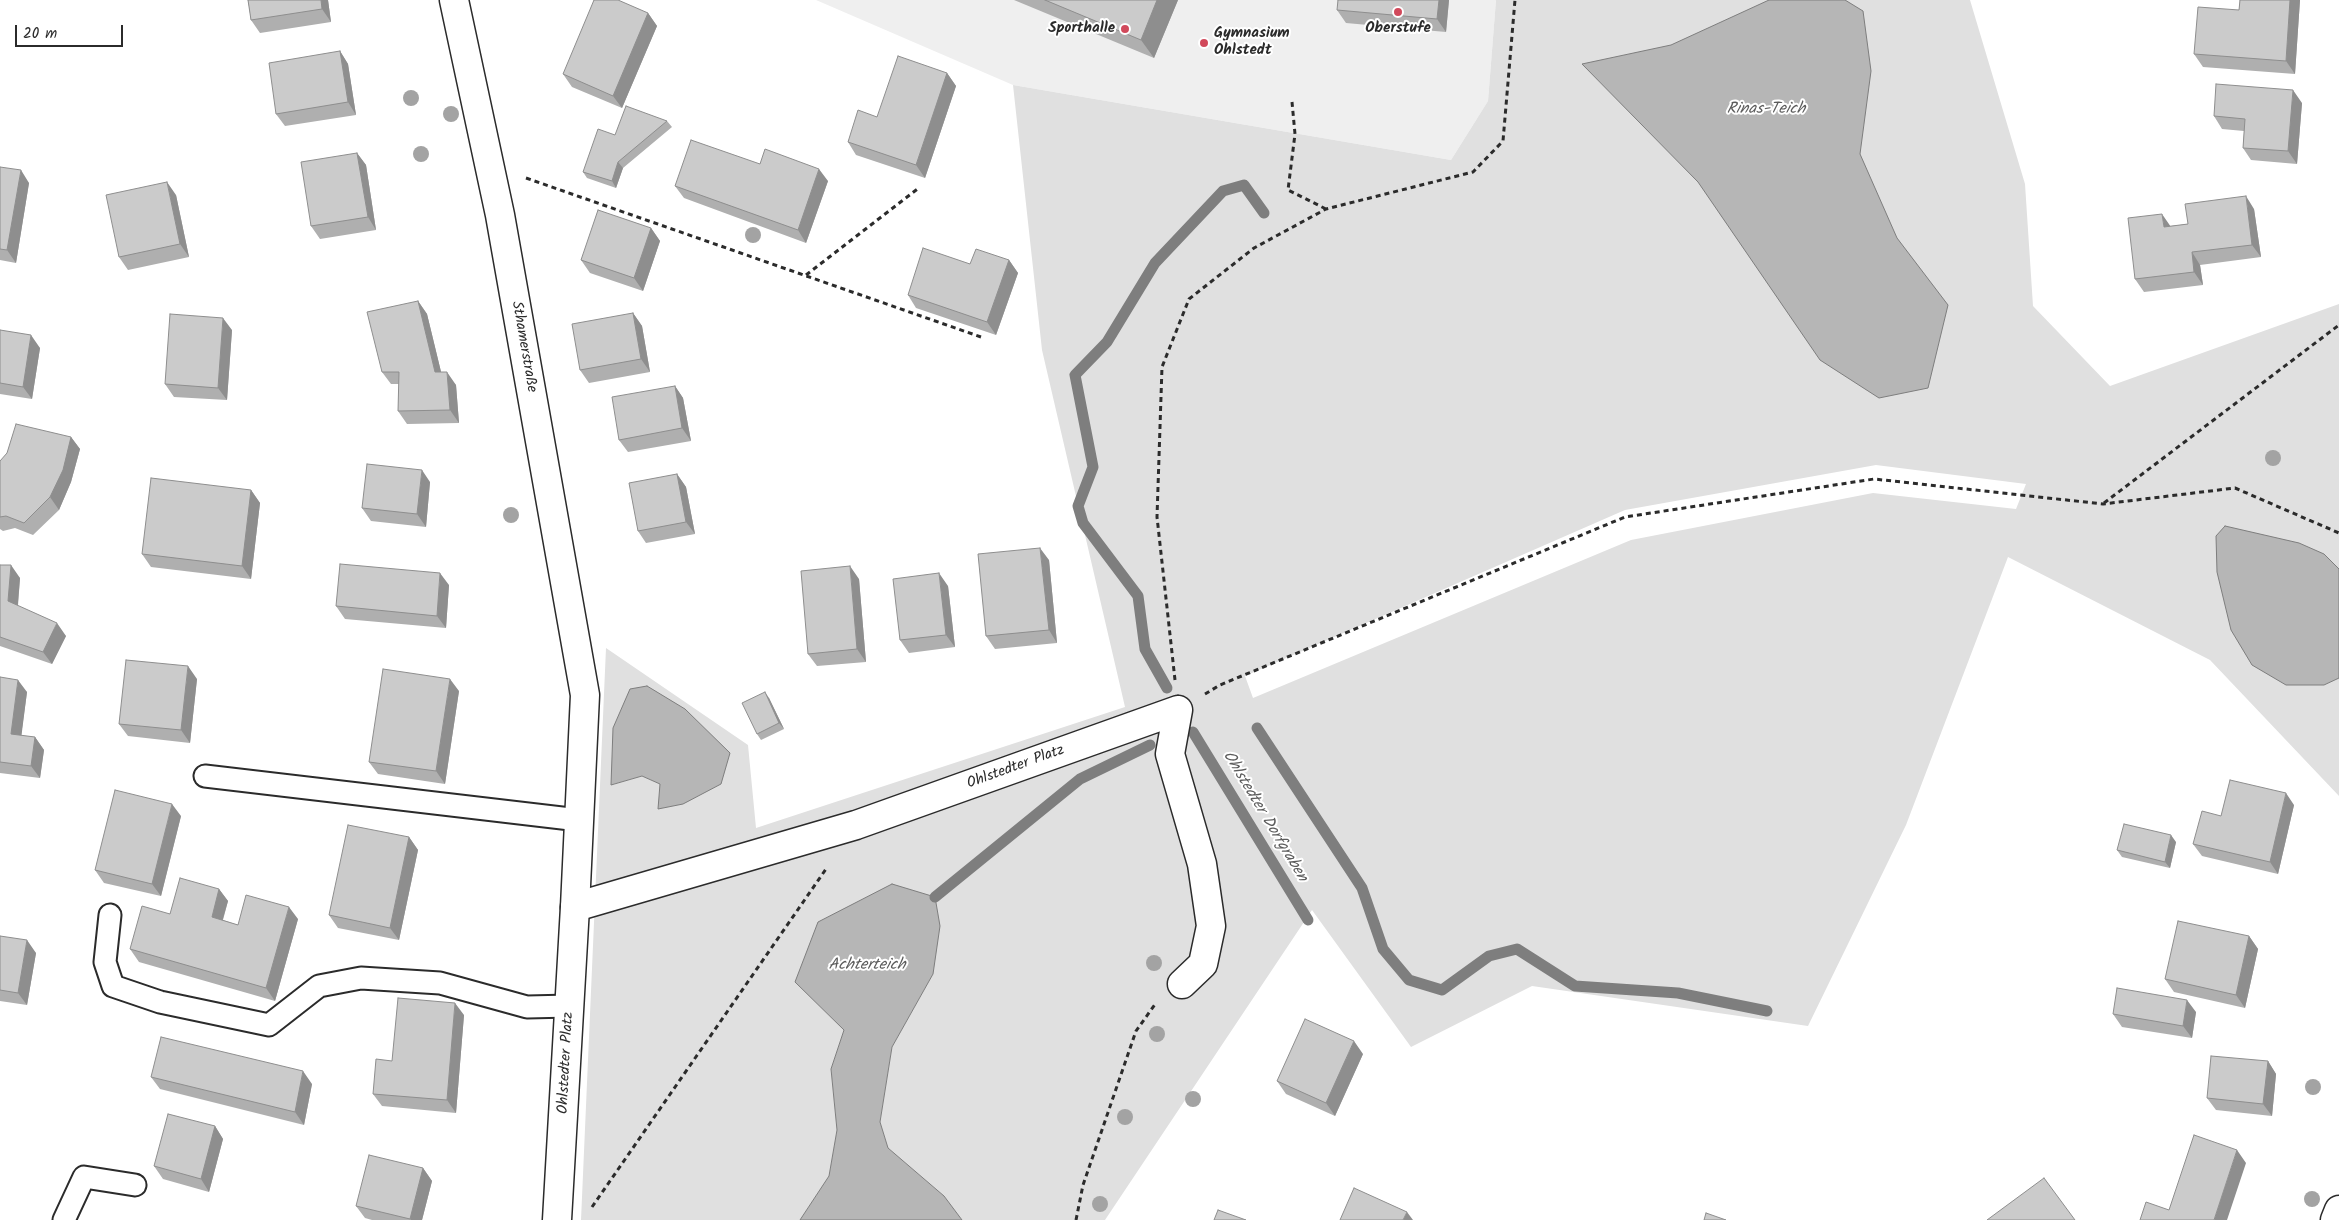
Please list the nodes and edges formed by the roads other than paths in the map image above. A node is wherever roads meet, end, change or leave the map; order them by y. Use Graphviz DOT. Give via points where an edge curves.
graph roads {
  1 [pos="454,0"];
  2 [pos="584,695"];
  3 [pos="205,776"];
  4 [pos="579,820"];
  5 [pos="576,907"];
  6 [pos="110,915"];
  7 [pos="1182,984"];
  8 [pos="570,1006"];
  9 [pos="135,1185"];
  10 [pos="2339,1210"];
  11 [pos="64,1220"];
  12 [pos="558,1220"];
  13 [pos="2335,1220"];
  1 -- 2 [label="street, Sthamerstraße" via="490,165"];
  2 -- 4 [label="street, Ohlstedter Platz"];
  3 -- 4 [label="lane"];
  4 -- 5 [label="street, Ohlstedter Platz"];
  5 -- 7 [label="street, Ohlstedter Platz" via="856,825 1178,710 1170,754 1202,864 1211,926 1203,964"];
  5 -- 8 [label="street, Ohlstedter Platz"];
  6 -- 8 [label="lane" via="105,962 113,986 160,1002 269,1025 319,986 361,978 440,983 527,1006"];
  8 -- 12 [label="street, Ohlstedter Platz"];
  9 -- 11 [label="lane" via="84,1177"];
  10 -- 13 [label="street"];
}
